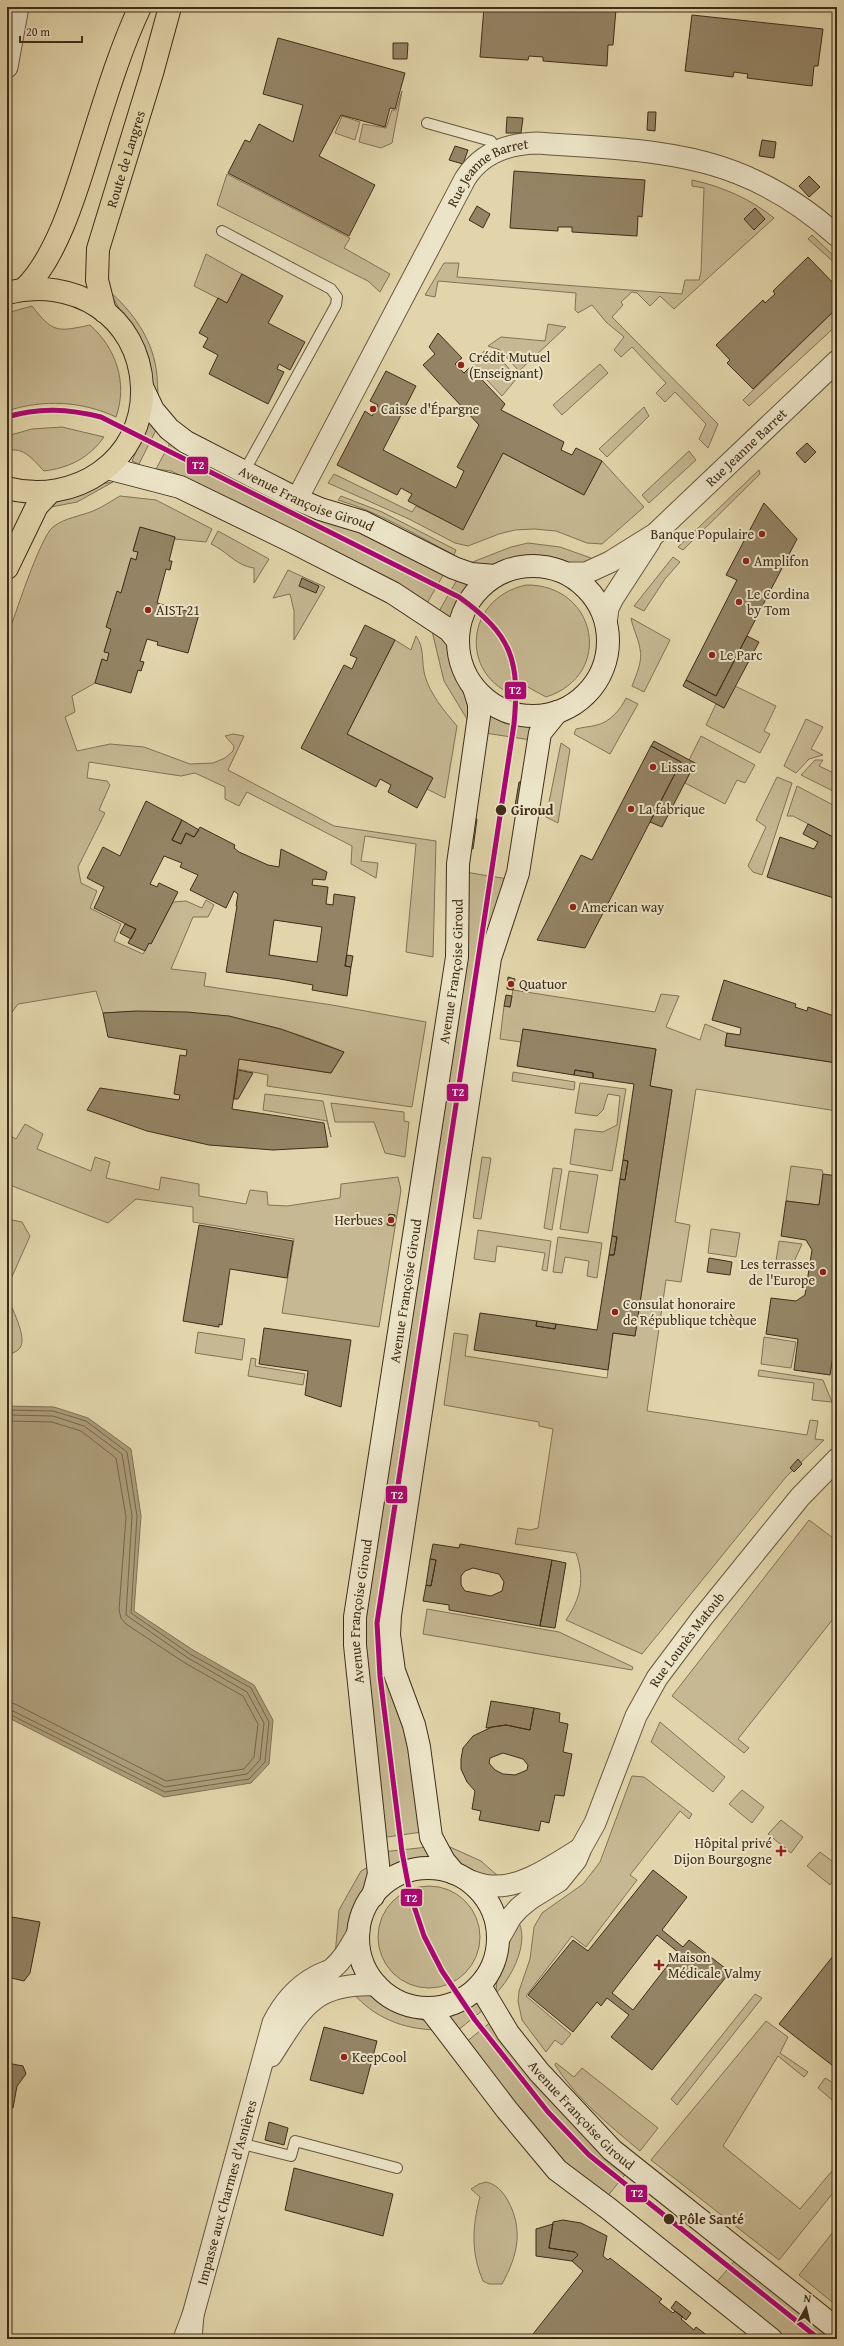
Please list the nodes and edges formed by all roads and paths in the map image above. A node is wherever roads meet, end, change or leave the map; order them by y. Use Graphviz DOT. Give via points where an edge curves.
graph roads {
  1 [pos="15,7"];
  2 [pos="18,7"];
  3 [pos="140,7"];
  4 [pos="170,7"];
  5 [pos="7,15"];
  6 [pos="7,67"];
  7 [pos="427,123"];
  8 [pos="496,151"];
  9 [pos="222,231"];
  10 [pos="837,236"];
  11 [pos="16,291"];
  12 [pos="105,312"];
  13 [pos="837,361"];
  14 [pos="142,387"];
  15 [pos="107,468"];
  16 [pos="244,472"];
  17 [pos="7,488"];
  18 [pos="50,492"];
  19 [pos="297,499"];
  20 [pos="655,534"];
  21 [pos="7,568"];
  22 [pos="566,573"];
  23 [pos="495,576"];
  24 [pos="606,623"];
  25 [pos="458,641"];
  26 [pos="474,688"];
  27 [pos="557,712"];
  28 [pos="837,1459"];
  29 [pos="580,1848"];
  30 [pos="461,1877"];
  31 [pos="373,1896"];
  32 [pos="359,1931"];
  33 [pos="498,1940"];
  34 [pos="377,1985"];
  35 [pos="480,1986"];
  36 [pos="430,2009"];
  37 [pos="262,2070"];
  38 [pos="239,2143"];
  39 [pos="397,2168"];
  40 [pos="193,2315"];
  41 [pos="837,2329"];
  42 [pos="184,2339"];
  43 [pos="191,2339"];
  44 [pos="771,2339"];
  1 -- 5 [label="street"];
  2 -- 6 [label="street"];
  3 -- 11 [label="main road" via="119,58 64,222 32,282"];
  4 -- 12 [label="main road, Route de Langres" via="98,249 97,280"];
  7 -- 8 [label="lane" via="491,141"];
  8 -- 10 [label="street, Rue Jeanne Barret" via="536,143 638,150 702,160 765,185"];
  8 -- 19 [label="street, Rue Jeanne Barret" via="479,161 465,179"];
  9 -- 16 [label="lane" via="331,289 337,297 336,306"];
  11 -- 12 [label="main road" via="60,290 86,299"];
  12 -- 14 [label="main road" via="126,335 138,360"];
  13 -- 20 [label="street, Rue Jeanne Barret"];
  14 -- 15 [label="main road" via="140,411 133,433"];
  14 -- 16 [label="street, Avenue Françoise Giroud" via="153,410 169,429 186,442"];
  15 -- 18 [label="main road" via="87,482"];
  15 -- 25 [label="street" via="180,487 277,534 393,593 450,630"];
  16 -- 19 [label="street, Avenue Françoise Giroud"];
  17 -- 18 [label="main road" via="41,494"];
  18 -- 21 [label="main road" via="37,506"];
  19 -- 23 [label="street, Avenue Françoise Giroud" via="363,522 454,568 471,574"];
  20 -- 22 [label="street, Rue Jeanne Barret" via="610,562 586,573"];
  20 -- 24 [label="street, Rue Jeanne Barret" via="613,598 608,608"];
  22 -- 23 [label="street, Avenue Françoise Giroud" via="548,567 530,566 512,569"];
  22 -- 24 [label="street, Avenue Françoise Giroud" via="591,593"];
  23 -- 25 [label="street, Avenue Françoise Giroud" via="480,588 468,603 459,627"];
  24 -- 27 [label="street, Avenue Françoise Giroud" via="608,645 604,667 597,680 577,702"];
  25 -- 26 [label="street, Avenue Françoise Giroud" via="459,658"];
  26 -- 27 [label="street, Avenue Françoise Giroud" via="494,705 511,713 536,716"];
  26 -- 31 [label="street, Avenue Françoise Giroud" via="479,704 479,716 458,864 457,957 356,1617 355,1645 379,1874"];
  27 -- 30 [label="street, Avenue Françoise Giroud" via="540,734 518,873 490,958 388,1635 394,1671 414,1725 419,1747 431,1837 444,1861"];
  28 -- 29 [label="street, Rue Lounès Matoub" via="800,1497 657,1678 636,1716 595,1823"];
  29 -- 30 [label="street, Rue Lounès Matoub" via="530,1876 503,1886 490,1886"];
  29 -- 33 [label="street, Rue Lounès Matoub" via="570,1871 519,1908"];
  30 -- 31 [label="street, Avenue Françoise Giroud" via="436,1868 417,1868 398,1874 382,1885"];
  30 -- 33 [label="street, Avenue Françoise Giroud" via="477,1887 490,1904 498,1925"];
  31 -- 32 [label="street, Avenue Françoise Giroud" via="368,1901"];
  32 -- 34 [label="street, Avenue Françoise Giroud" via="358,1942 363,1964"];
  32 -- 37 [label="street, Impasse aux Charmes d'Asnières" via="342,1960 331,1970 299,1988 280,2010 273,2023"];
  33 -- 35 [label="street, Avenue Françoise Giroud" via="492,1967"];
  34 -- 36 [label="street, Avenue Françoise Giroud" via="395,2000"];
  34 -- 37 [label="street, Impasse aux Charmes d'Asnières" via="340,1987 310,2001 294,2019"];
  35 -- 36 [label="street, Avenue Françoise Giroud" via="465,1998"];
  35 -- 41 [label="street, Avenue Françoise Giroud" via="508,2033 539,2072 612,2150"];
  36 -- 44 [label="street" via="507,2110 558,2170"];
  37 -- 38 [label="street, Impasse aux Charmes d'Asnières"];
  38 -- 39 [label="lane" via="290,2156 295,2141"];
  38 -- 40 [label="street, Impasse aux Charmes d'Asnières"];
  40 -- 42 [label="street, Impasse aux Charmes d'Asnières"];
  40 -- 43 [label="street, Impasse aux Charmes d'Asnières"];
}
